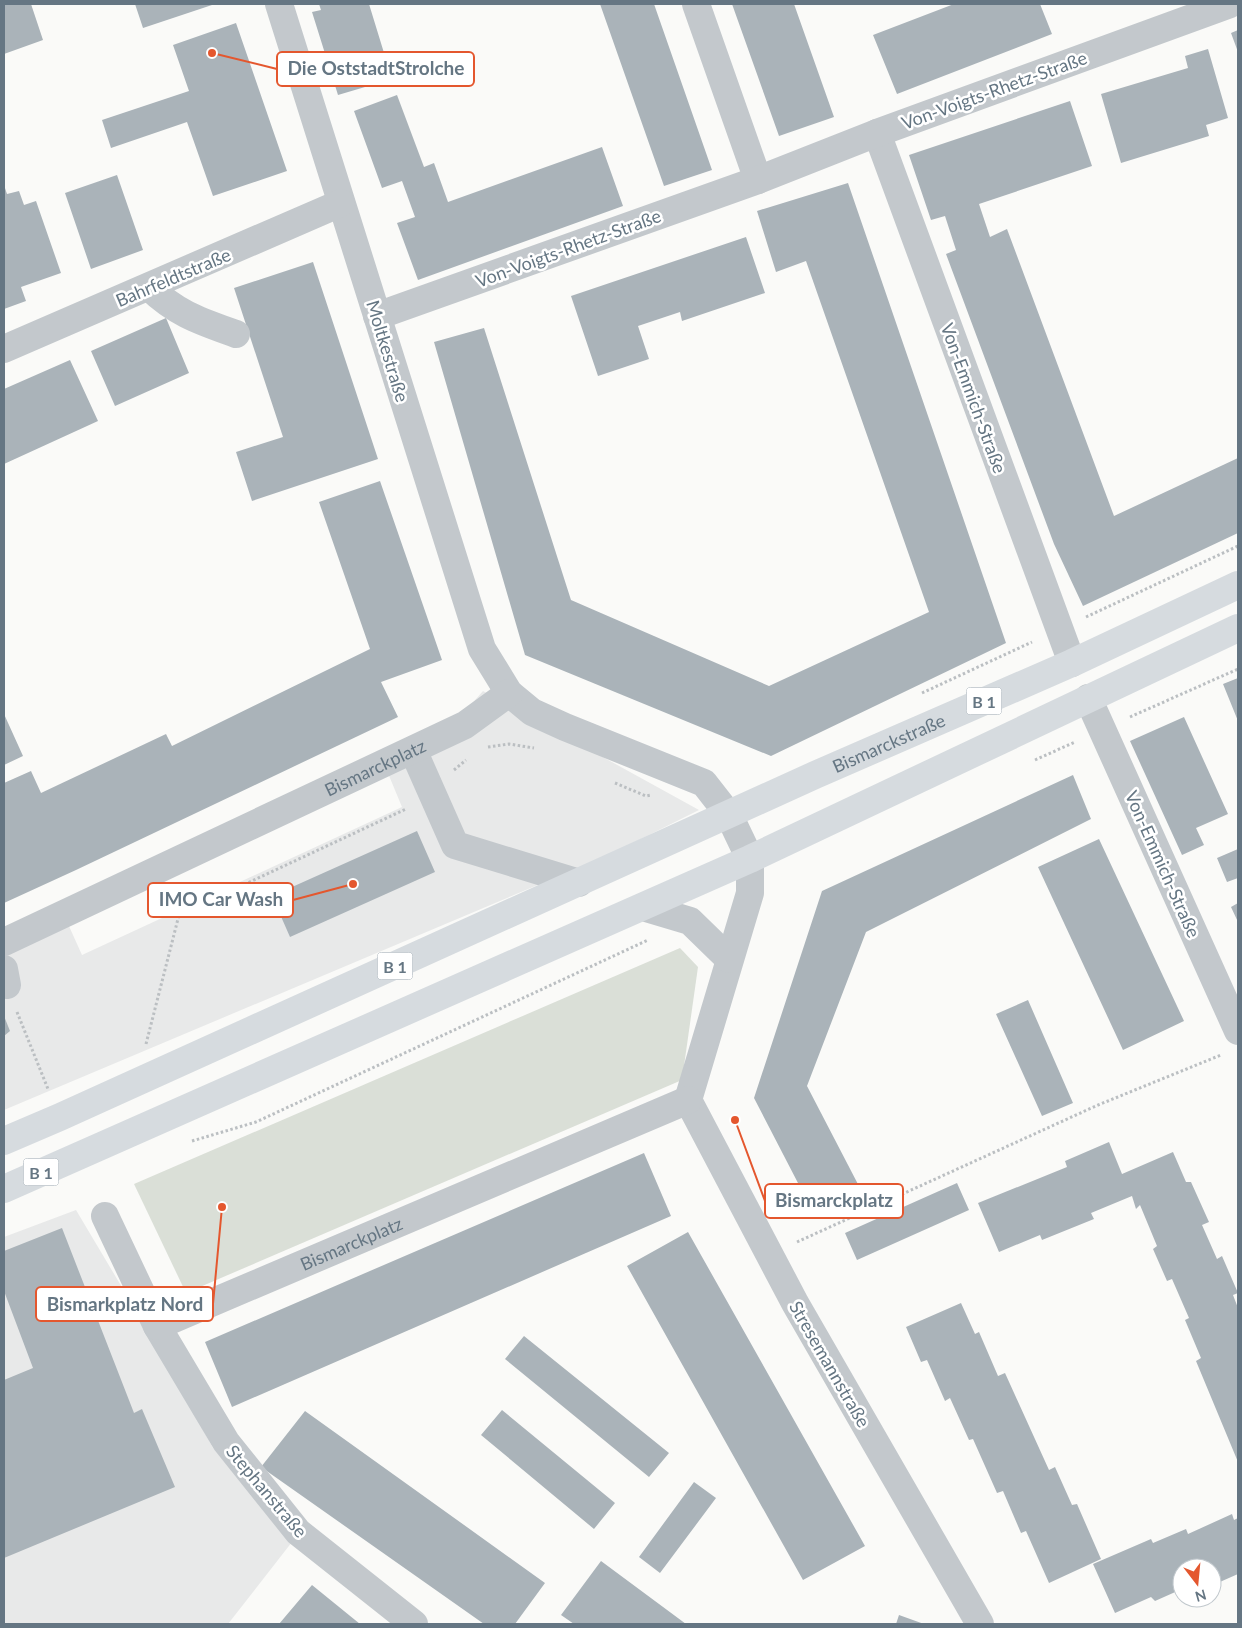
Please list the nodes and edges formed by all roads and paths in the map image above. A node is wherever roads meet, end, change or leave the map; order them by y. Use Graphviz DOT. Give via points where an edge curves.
graph roads {
  1 [pos="279,4"];
  2 [pos="696,4"];
  3 [pos="1230,4"];
  4 [pos="877,133"];
  5 [pos="758,180"];
  6 [pos="341,203"];
  7 [pos="149,287"];
  8 [pos="377,316"];
  9 [pos="236,334"];
  10 [pos="4,349"];
  11 [pos="1238,546"];
  12 [pos="1238,585"];
  13 [pos="1238,628"];
  14 [pos="1059,629"];
  15 [pos="1072,663"];
  16 [pos="1238,669"];
  17 [pos="509,693"];
  18 [pos="917,695"];
  19 [pos="1088,698"];
  20 [pos="1102,729"];
  21 [pos="486,748"];
  22 [pos="538,748"];
  23 [pos="412,750"];
  24 [pos="471,755"];
  25 [pos="1031,762"];
  26 [pos="610,780"];
  27 [pos="429,791"];
  28 [pos="646,796"];
  29 [pos="729,815"];
  30 [pos="750,859"];
  31 [pos="579,883"];
  32 [pos="642,907"];
  33 [pos="690,921"];
  34 [pos="4,942"];
  35 [pos="729,959"];
  36 [pos="5,976"];
  37 [pos="1234,1041"];
  38 [pos="145,1047"];
  39 [pos="688,1100"];
  40 [pos="55,1106"];
  41 [pos="4,1141"];
  42 [pos="186,1143"];
  43 [pos="4,1188"];
  44 [pos="104,1216"];
  45 [pos="770,1254"];
  46 [pos="157,1326"];
  47 [pos="414,1624"];
  48 [pos="980,1624"];
  1 -- 6 [label="street, Moltkestraße"];
  2 -- 5 [label="street"];
  3 -- 4 [label="street, Von-Voigts-Rhetz-Straße"];
  4 -- 5 [label="street, Von-Voigts-Rhetz-Straße"];
  4 -- 14 [label="street, Von-Emmich-Straße"];
  5 -- 8 [label="street, Von-Voigts-Rhetz-Straße"];
  6 -- 7 [label="street, Bahrfeldtstraße"];
  6 -- 8 [label="street, Moltkestraße"];
  7 -- 9 [label="street" via="190,317"];
  7 -- 10 [label="street, Bahrfeldtstraße"];
  8 -- 17 [label="street, Moltkestraße" via="482,649"];
  11 -- 14 [label="path"];
  12 -- 15 [label="main road, Bismarckstraße / B 1"];
  13 -- 19 [label="main road, B 1"];
  14 -- 15 [label="street, Von-Emmich-Straße"];
  14 -- 18 [label="path"];
  15 -- 29 [label="main road, Bismarckstraße / B 1"];
  16 -- 20 [label="path"];
  17 -- 23 [label="street, Bismarckplatz" via="466,725"];
  17 -- 29 [label="street" via="532,712 565,728 704,783"];
  19 -- 20 [label="street, Von-Emmich-Straße"];
  19 -- 30 [label="main road, B 1"];
  20 -- 25 [label="path"];
  20 -- 37 [label="street, Von-Emmich-Straße"];
  21 -- 22 [label="path" via="509,744"];
  23 -- 27 [label="street"];
  23 -- 34 [label="street, Bismarckplatz"];
  24 -- 27 [label="path"];
  26 -- 28 [label="path"];
  27 -- 31 [label="street" via="455,845"];
  27 -- 38 [label="path" via="410,807 179,915"];
  29 -- 30 [label="street"];
  29 -- 31 [label="main road, B 1"];
  30 -- 32 [label="main road, B 1"];
  30 -- 35 [label="street" via="750,893"];
  31 -- 40 [label="main road, B 1"];
  32 -- 33 [label="street"];
  32 -- 43 [label="main road, B 1"];
  33 -- 35 [label="street"];
  33 -- 42 [label="path" via="256,1122"];
  35 -- 39 [label="street"];
  36 -- 40 [label="path"];
  37 -- 45 [label="path"];
  39 -- 45 [label="street, Stresemannstraße"];
  39 -- 46 [label="street, Bismarckplatz"];
  40 -- 41 [label="main road, B 1"];
  44 -- 46 [label="street"];
  45 -- 48 [label="street, Stresemannstraße"];
  46 -- 47 [label="street, Stephanstraße" via="226,1442 298,1532"];
}
